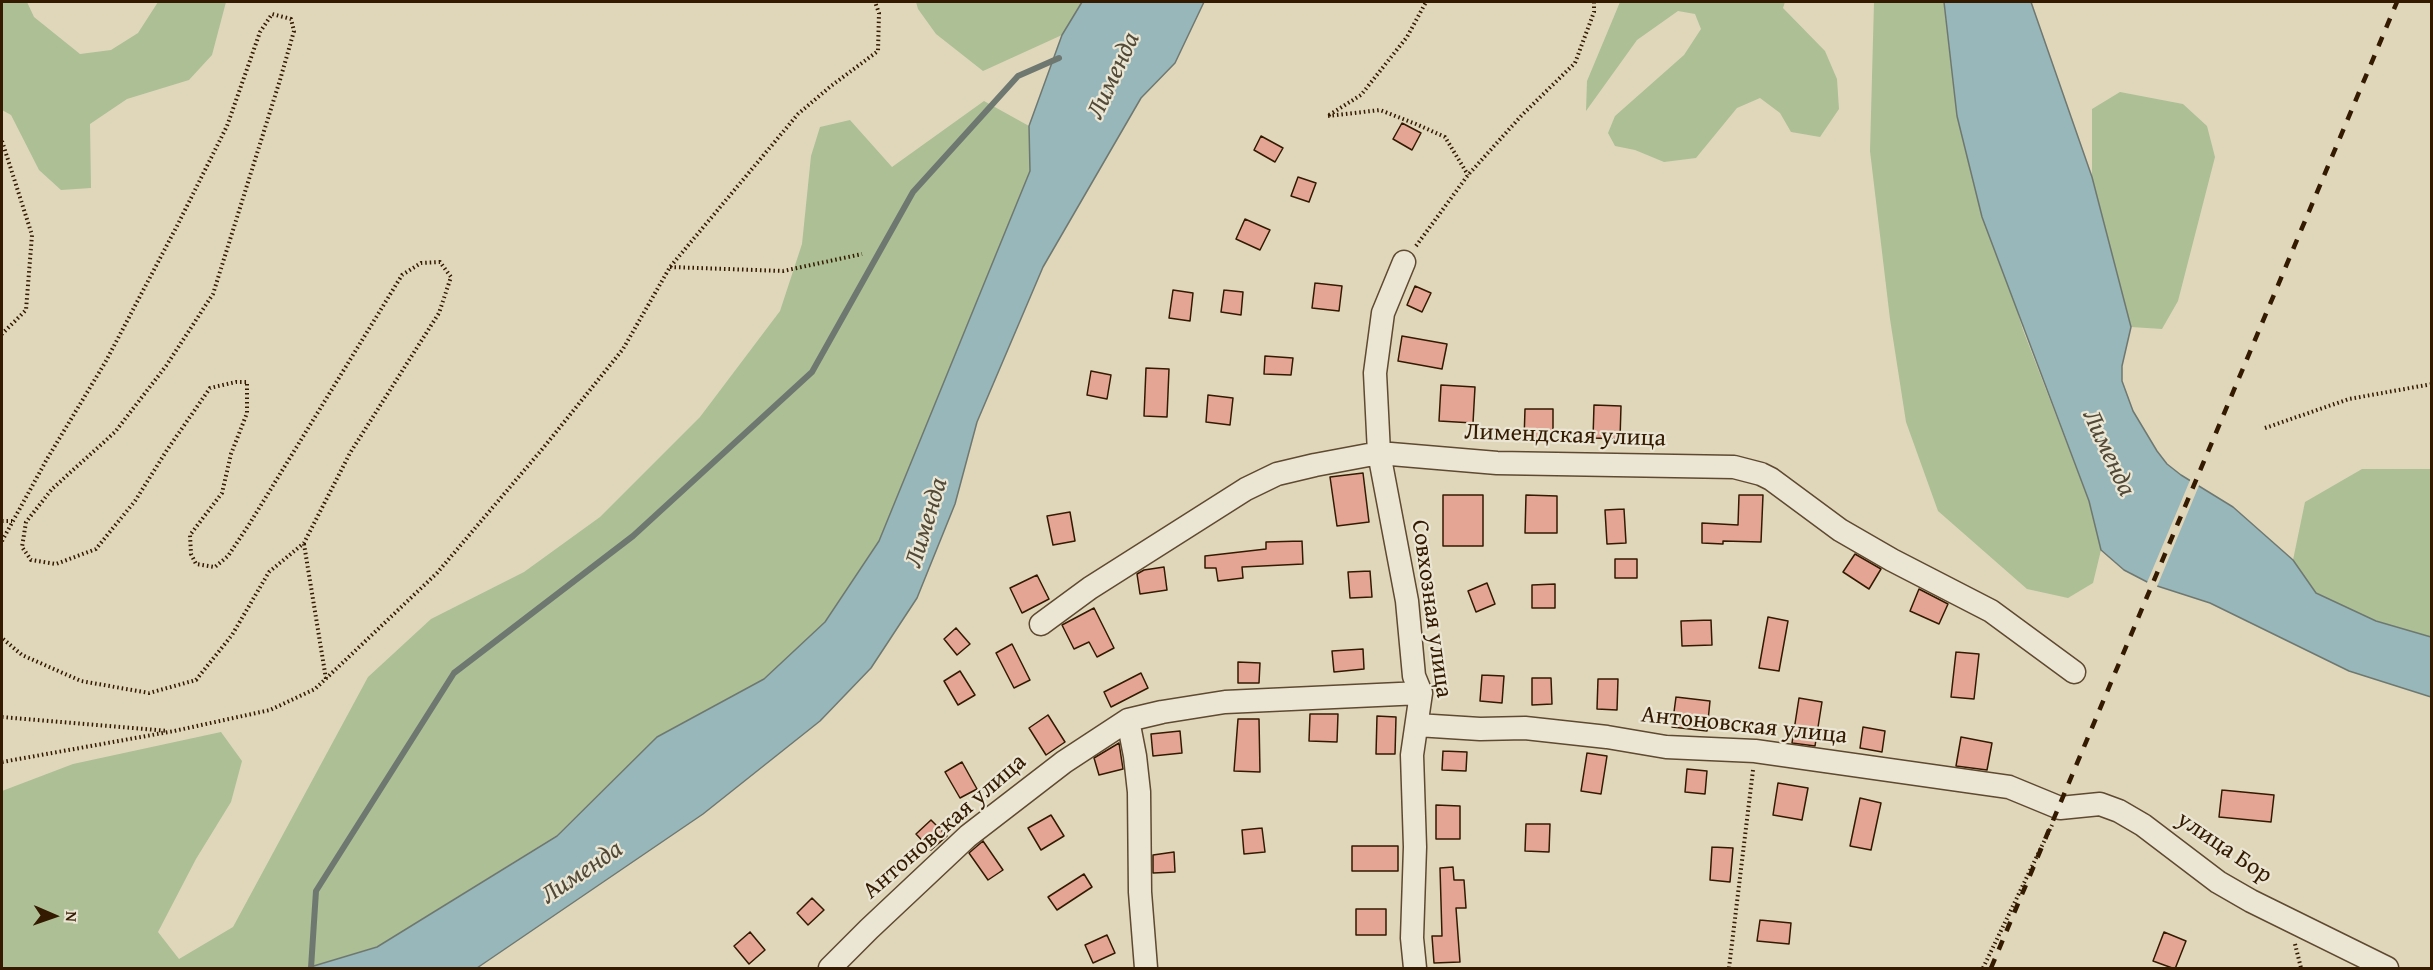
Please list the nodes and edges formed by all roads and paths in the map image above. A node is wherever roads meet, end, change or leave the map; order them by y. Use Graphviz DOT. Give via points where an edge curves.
graph roads {
  1 [pos="875,2"];
  2 [pos="1426,2"];
  3 [pos="1594,2"];
  4 [pos="2,141"];
  5 [pos="1468,175"];
  6 [pos="862,254"];
  7 [pos="1404,262"];
  8 [pos="670,267"];
  9 [pos="2,334"];
  10 [pos="2432,384"];
  11 [pos="2265,428"];
  12 [pos="1379,453"];
  13 [pos="12,521"];
  14 [pos="2,522"];
  15 [pos="2,541"];
  16 [pos="304,543"];
  17 [pos="1041,624"];
  18 [pos="2,638"];
  19 [pos="2074,672"];
  20 [pos="326,679"];
  21 [pos="1421,693"];
  22 [pos="2,717"];
  23 [pos="1128,720"];
  24 [pos="1417,725"];
  25 [pos="174,731"];
  26 [pos="1755,751"];
  27 [pos="2,762"];
  28 [pos="2060,808"];
  29 [pos="830,969"];
  30 [pos="1146,969"];
  31 [pos="1415,969"];
  32 [pos="1729,969"];
  33 [pos="1983,969"];
  34 [pos="2387,969"];
  1 -- 8 [label="path" via="879,13 878,51 798,114"];
  2 -- 5 [label="path" via="1407,37 1361,95 1328,116 1380,110 1416,124 1445,137"];
  3 -- 5 [label="path" via="1575,63"];
  4 -- 9 [label="path" via="32,235 26,310"];
  5 -- 7 [label="path"];
  6 -- 8 [label="path" via="783,271"];
  7 -- 12 [label="street, Совхозная улица" via="1383,313 1375,374"];
  8 -- 20 [label="path" via="623,349 544,447 437,573"];
  10 -- 11 [label="path" via="2349,399"];
  12 -- 17 [label="street, Лимендская улица" via="1277,474 1246,489 1090,588"];
  12 -- 19 [label="street, Лимендская улица" via="1466,461 1748,470 1771,479 1840,530 1991,611"];
  12 -- 21 [label="street, Совхозная улица" via="1407,601 1414,676"];
  13 -- 14 [label="path"];
  13 -- 15 [label="path"];
  13 -- 16 [label="path" via="106,361 177,226 227,126 260,32 272,14 291,19 294,31 213,294 166,366 115,432 51,489 26,522 22,547 31,560 56,564 96,549 135,501 210,388 247,382 247,413 231,453 222,493 190,535 196,564 215,567 228,556 250,523 402,275 421,263 440,262 451,277 439,313 350,453"];
  16 -- 18 [label="path" via="269,572 232,635 196,680 149,693 81,681 22,655"];
  16 -- 20 [label="path"];
  20 -- 25 [label="path" via="315,689 270,710"];
  21 -- 23 [label="street, Антоновская улица" via="1225,702"];
  21 -- 24 [label="street, Совхозная улица"];
  22 -- 25 [label="path"];
  23 -- 29 [label="street, Антоновская улица" via="1064,762 968,837"];
  23 -- 30 [label="street" via="1139,792"];
  24 -- 26 [label="street, Антоновская улица" via="1525,729 1666,747"];
  24 -- 31 [label="street, Совхозная улица" via="1412,755"];
  25 -- 27 [label="path"];
  26 -- 28 [label="street, Антоновская улица" via="2009,787"];
  26 -- 32 [label="path"];
  28 -- 33 [label="path"];
  28 -- 34 [label="street, улица Бор" via="2100,804 2119,811 2166,841 2218,882"];
}
